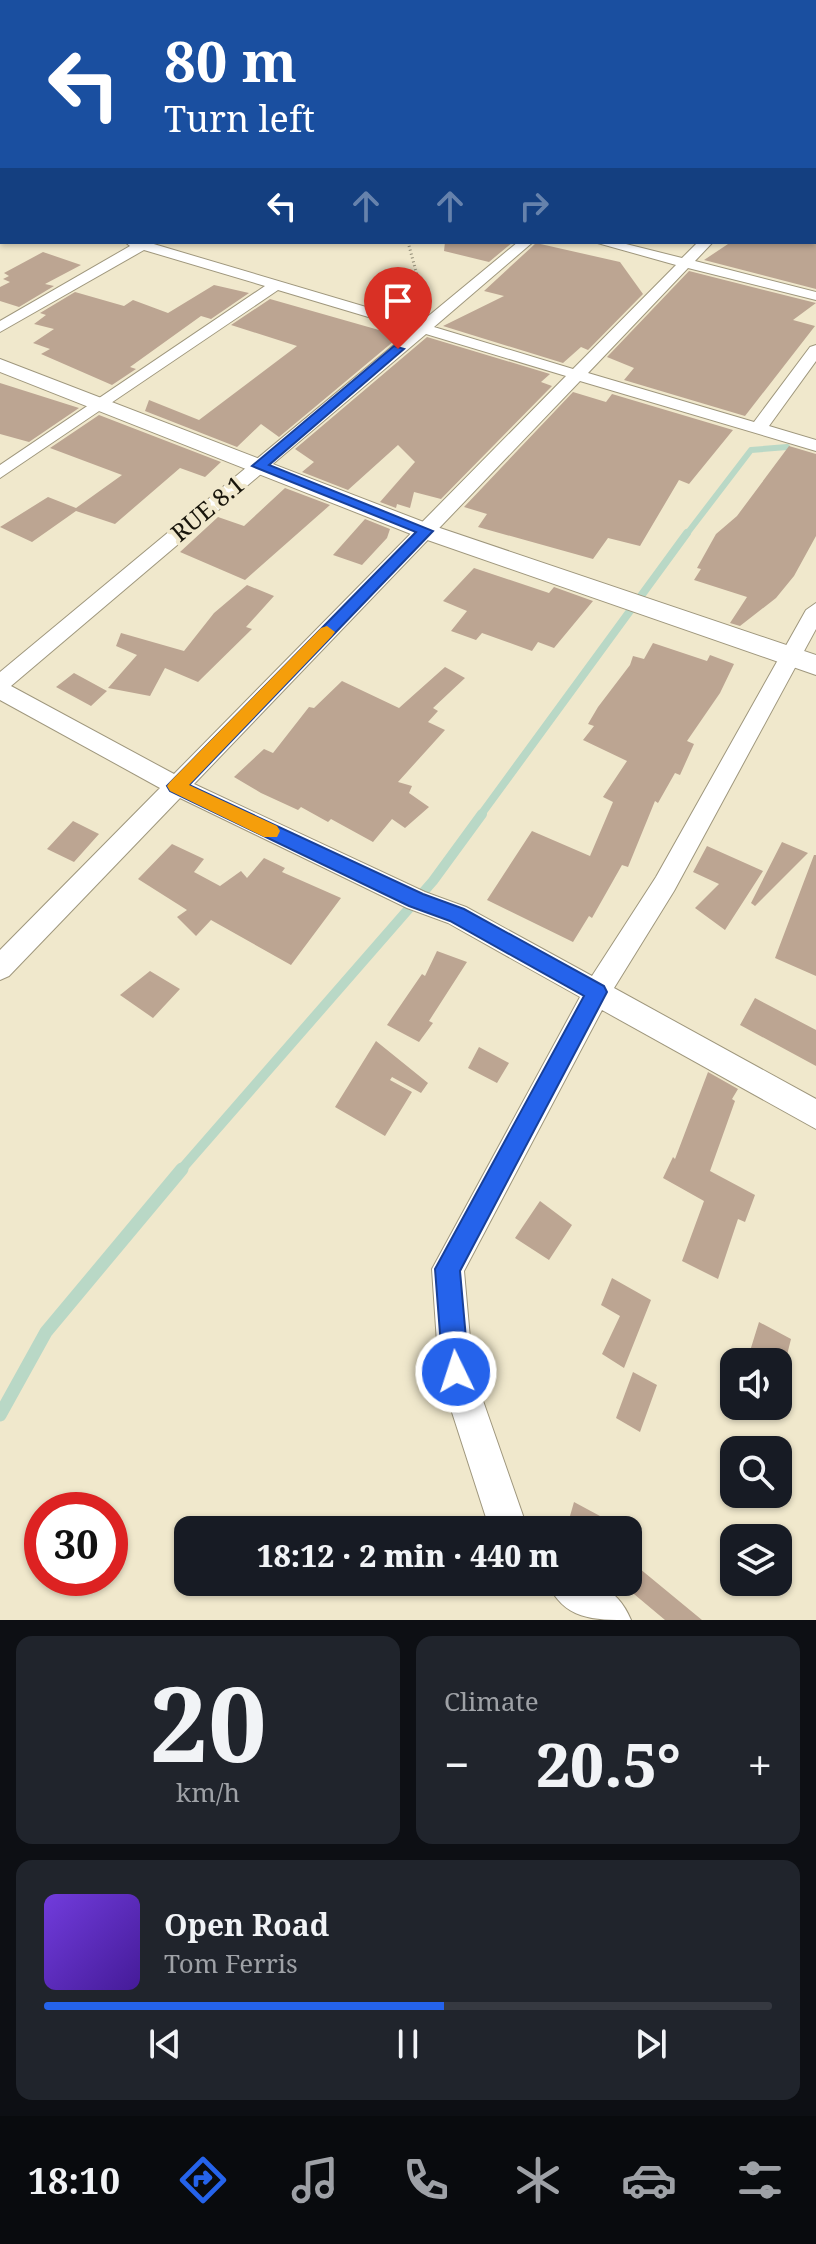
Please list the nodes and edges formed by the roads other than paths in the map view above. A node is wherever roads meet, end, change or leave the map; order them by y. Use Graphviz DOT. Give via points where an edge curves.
graph roads {
  1 [pos="135,244"];
  2 [pos="140,244"];
  3 [pos="524,244"];
  4 [pos="609,244"];
  5 [pos="704,244"];
  6 [pos="686,263"];
  7 [pos="276,285"];
  8 [pos="816,296"];
  9 [pos="427,325"];
  10 [pos="0,327"];
  11 [pos="816,350"];
  12 [pos="0,365"];
  13 [pos="576,375"];
  14 [pos="102,405"];
  15 [pos="758,429"];
  16 [pos="816,446"];
  17 [pos="259,466"];
  18 [pos="0,473"];
  19 [pos="425,531"];
  20 [pos="816,610"];
  21 [pos="789,654"];
  22 [pos="816,665"];
  23 [pos="0,684"];
  24 [pos="0,690"];
  25 [pos="176,786"];
  26 [pos="0,968"];
  27 [pos="597,992"];
  28 [pos="816,1115"];
  29 [pos="504,1516"];
  30 [pos="583,1596"];
  31 [pos="612,1620"];
  1 -- 10 [label="street"];
  2 -- 7 [label="street"];
  3 -- 9 [label="street, RUE 8.1"];
  4 -- 6 [label="street"];
  5 -- 6 [label="street"];
  6 -- 8 [label="street"];
  6 -- 13 [label="street"];
  7 -- 9 [label="street"];
  7 -- 14 [label="street"];
  9 -- 13 [label="street"];
  9 -- 17 [label="street, RUE 8.1"];
  11 -- 15 [label="street"];
  12 -- 14 [label="street"];
  13 -- 15 [label="street"];
  13 -- 19 [label="street"];
  14 -- 17 [label="street"];
  14 -- 18 [label="street"];
  15 -- 16 [label="street"];
  17 -- 19 [label="street"];
  17 -- 23 [label="street, RUE 8.1"];
  19 -- 21 [label="street"];
  19 -- 25 [label="street"];
  20 -- 21 [label="street"];
  21 -- 22 [label="street"];
  21 -- 27 [label="street" via="665,884"];
  24 -- 25 [label="street"];
  25 -- 26 [label="street"];
  25 -- 27 [label="street" via="457,915"];
  27 -- 28 [label="street"];
  27 -- 29 [label="street" via="448,1269 456,1372"];
  30 -- 31 [label="street"];
}
